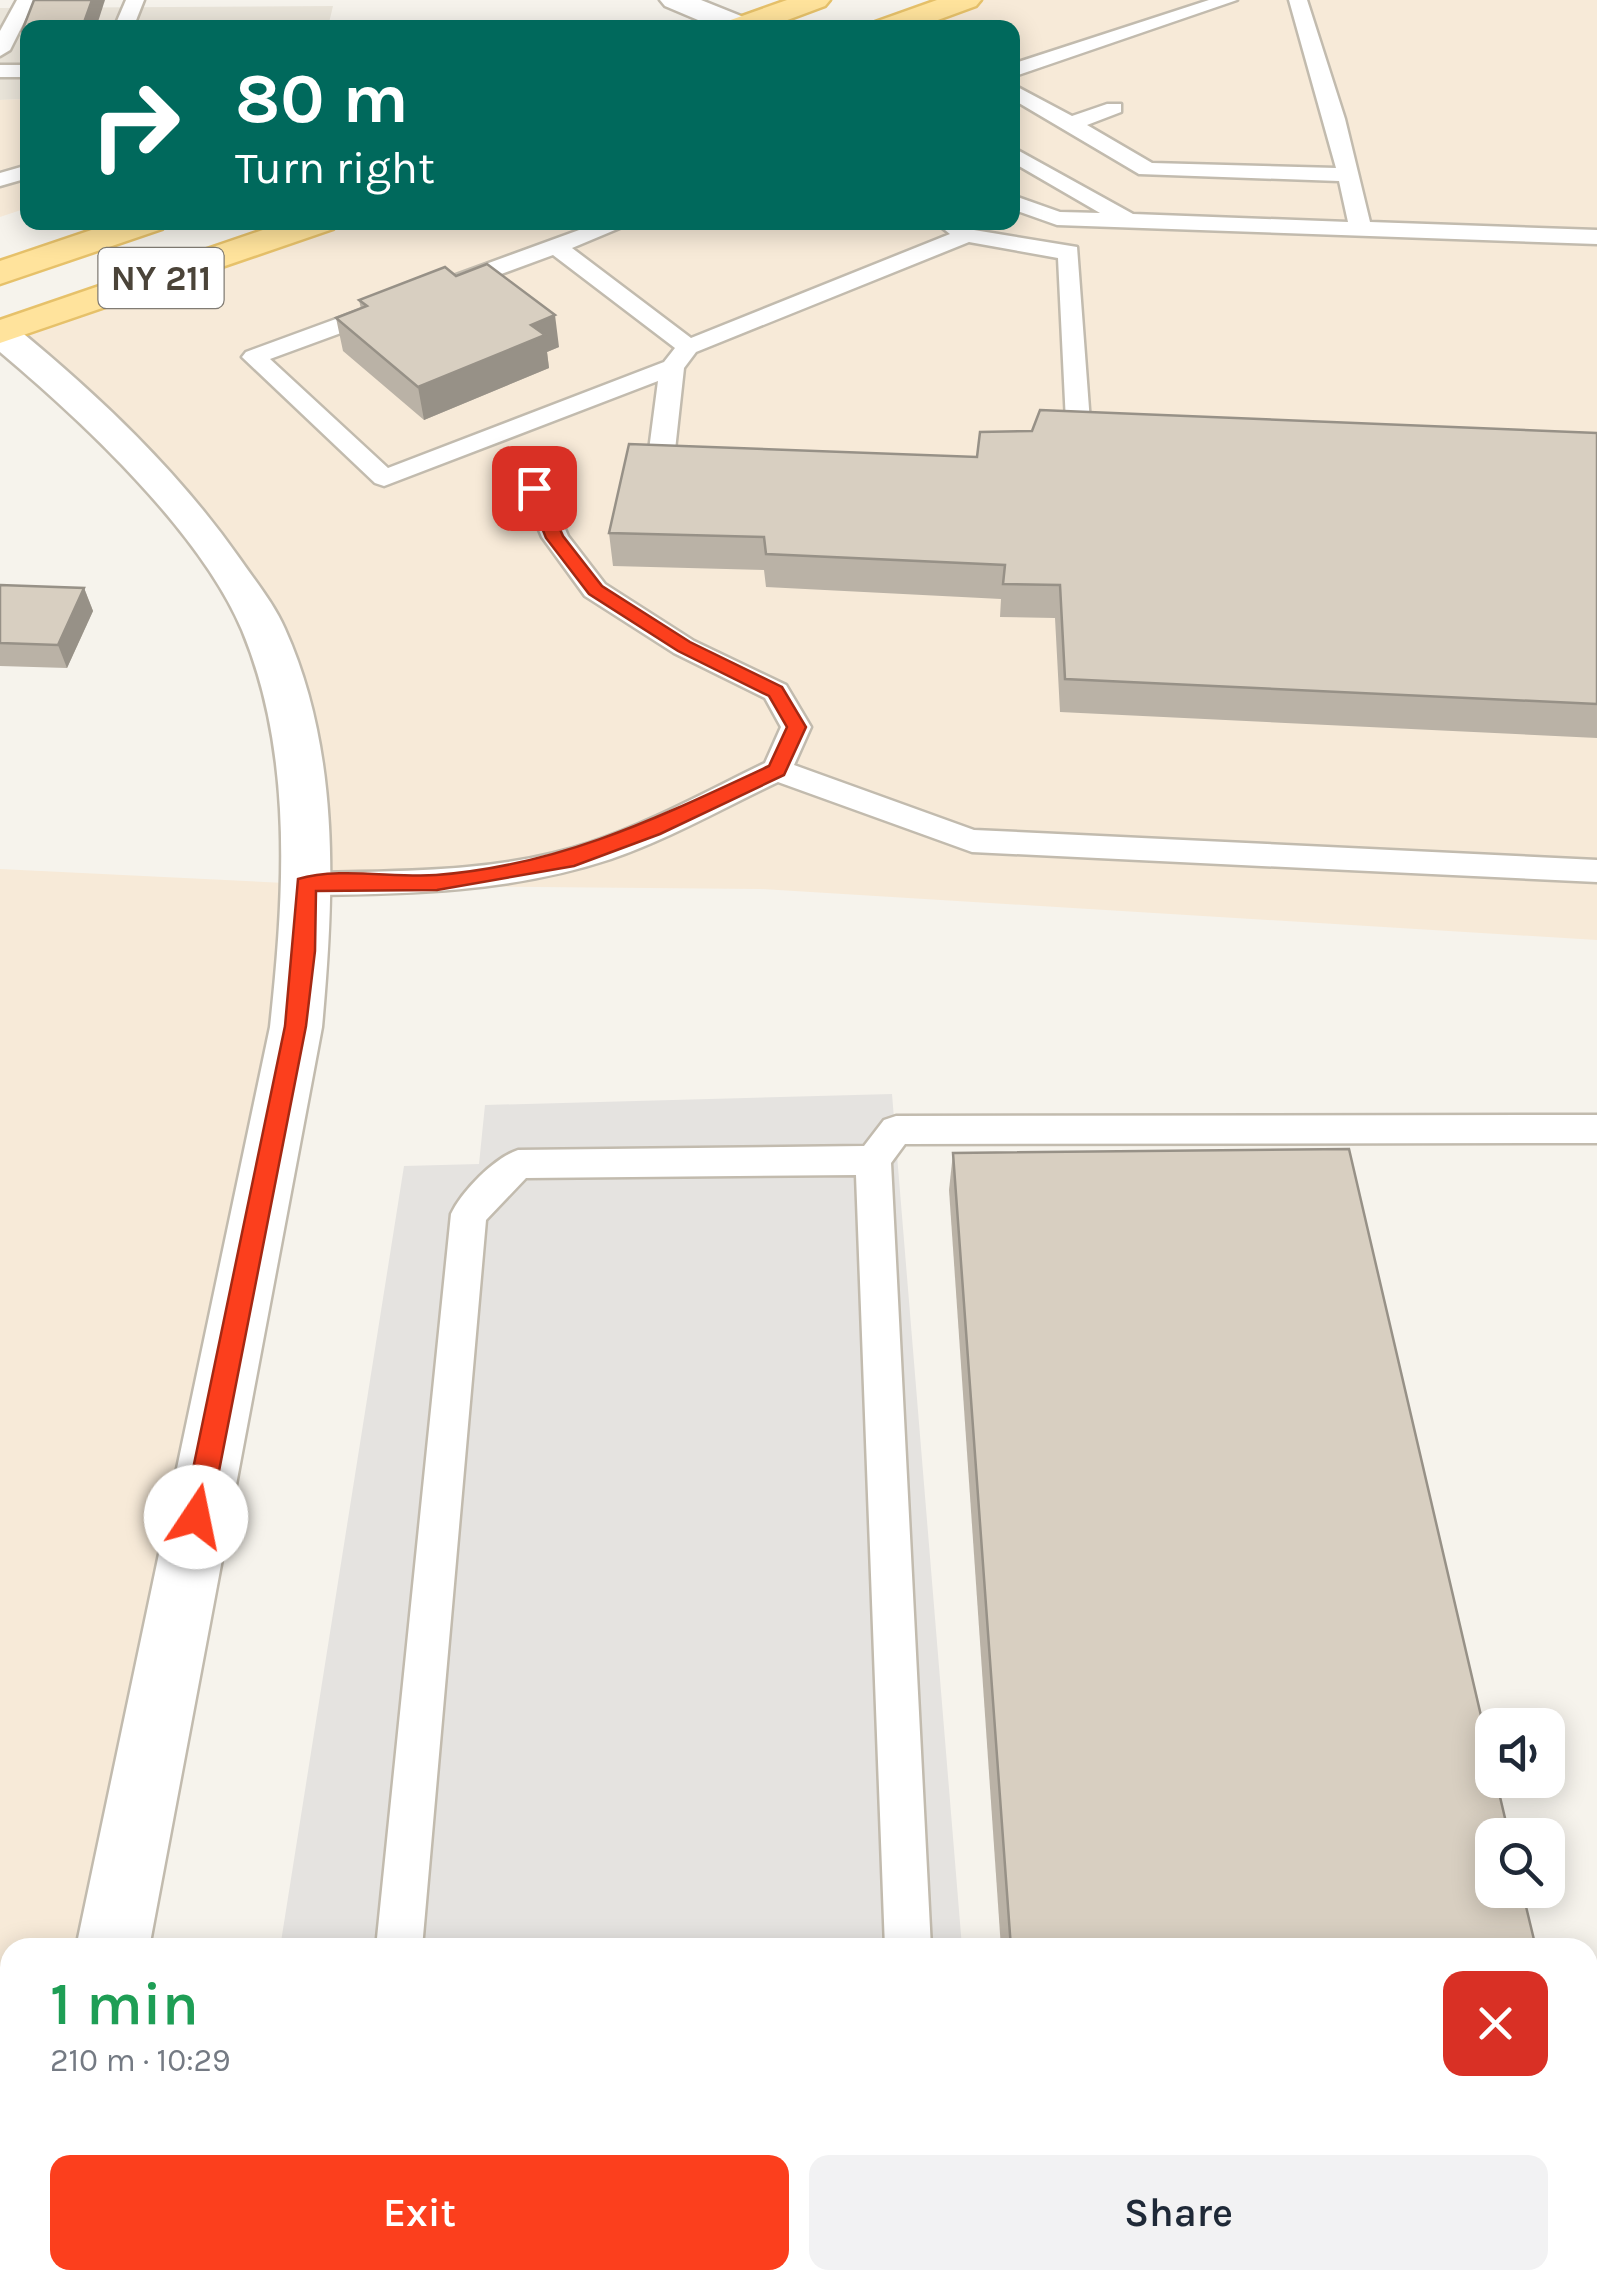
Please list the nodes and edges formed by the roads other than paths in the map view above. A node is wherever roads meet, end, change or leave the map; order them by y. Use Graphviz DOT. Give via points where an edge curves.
graph roads {
  1 [pos="26,0"];
  2 [pos="675,0"];
  3 [pos="815,0"];
  4 [pos="966,0"];
  5 [pos="1228,0"];
  6 [pos="1298,0"];
  7 [pos="723,20"];
  8 [pos="759,20"];
  9 [pos="909,20"];
  10 [pos="0,50"];
  11 [pos="1020,67"];
  12 [pos="1020,95"];
  13 [pos="1114,108"];
  14 [pos="1068,126"];
  15 [pos="1020,158"];
  16 [pos="1347,175"];
  17 [pos="1020,204"];
  18 [pos="1131,222"];
  19 [pos="1361,229"];
  20 [pos="126,230"];
  21 [pos="298,230"];
  22 [pos="602,230"];
  23 [pos="958,230"];
  24 [pos="967,236"];
  25 [pos="1597,237"];
  26 [pos="556,247"];
  27 [pos="0,272"];
  28 [pos="0,332"];
  29 [pos="680,357"];
  30 [pos="1078,422"];
  31 [pos="662,450"];
  32 [pos="534,488"];
  33 [pos="777,770"];
  34 [pos="1597,871"];
  35 [pos="306,884"];
  36 [pos="1597,1130"];
  37 [pos="873,1160"];
  38 [pos="114,1938"];
  39 [pos="400,1938"];
  40 [pos="908,1938"];
  1 -- 10 [label="lane"];
  2 -- 7 [label="street"];
  3 -- 8 [label="main road"];
  4 -- 9 [label="main road"];
  5 -- 11 [label="lane"];
  6 -- 16 [label="lane"];
  12 -- 14 [label="lane"];
  13 -- 14 [label="lane"];
  14 -- 16 [label="lane" via="1147,169"];
  15 -- 18 [label="lane"];
  16 -- 19 [label="lane"];
  17 -- 18 [label="lane" via="1057,218"];
  18 -- 19 [label="lane"];
  19 -- 25 [label="lane"];
  20 -- 27 [label="main road, NY 211"];
  21 -- 28 [label="main road, NY 211"];
  22 -- 26 [label="lane"];
  23 -- 24 [label="lane"];
  24 -- 29 [label="lane"];
  24 -- 30 [label="lane" via="1069,252"];
  26 -- 29 [label="lane"];
  26 -- 29 [label="lane" via="254,356 384,478"];
  28 -- 35 [label="street" via="173,495 252,606 300,762"];
  29 -- 31 [label="lane"];
  32 -- 33 [label="lane" via="555,538 596,590 684,646 776,692 796,727"];
  33 -- 34 [label="lane" via="972,841"];
  33 -- 35 [label="lane" via="574,858 437,882"];
  35 -- 38 [label="street" via="292,1046"];
  36 -- 37 [label="lane" via="896,1130"];
  37 -- 39 [label="lane" via="518,1164 469,1214"];
  37 -- 40 [label="lane"];
}
